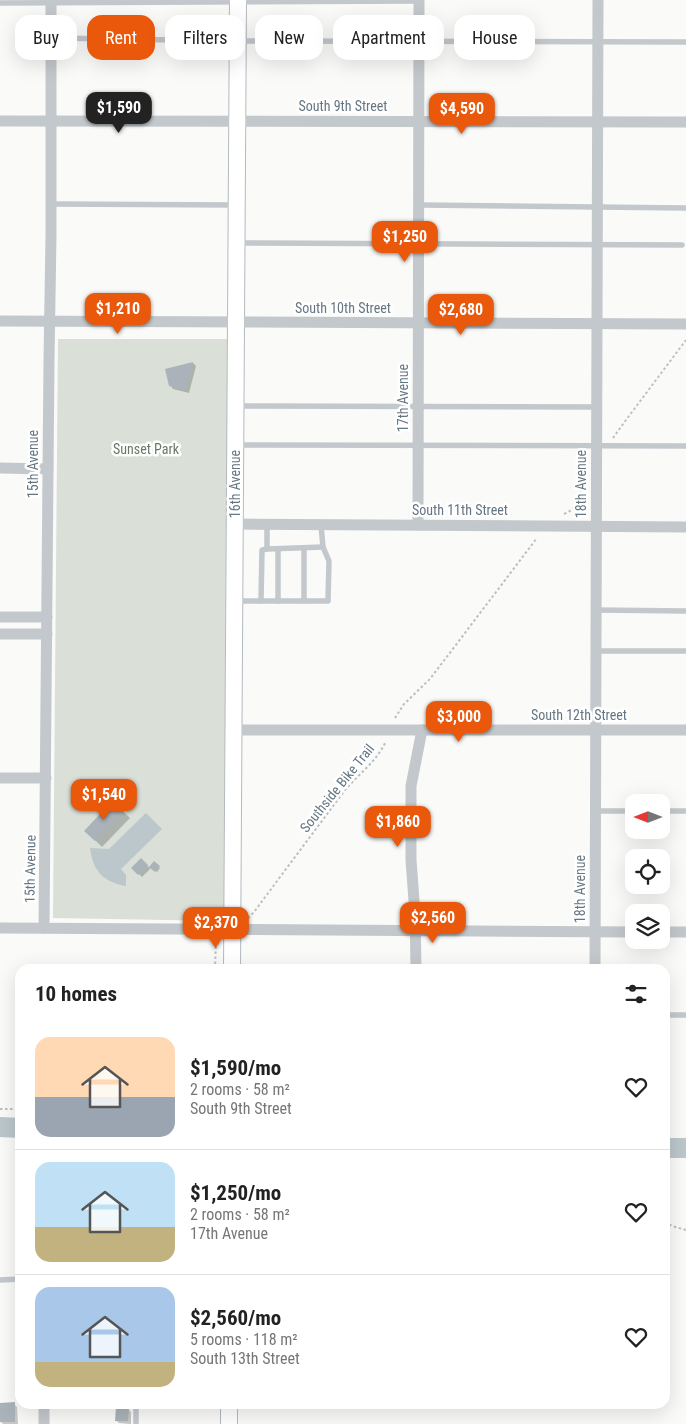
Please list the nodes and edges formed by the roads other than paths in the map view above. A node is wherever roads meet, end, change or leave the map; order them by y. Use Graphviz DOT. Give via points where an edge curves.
graph roads {
  1 [pos="419,0"];
  2 [pos="598,0"];
  3 [pos="238,1"];
  4 [pos="51,2"];
  5 [pos="0,3"];
  6 [pos="51,15"];
  7 [pos="238,15"];
  8 [pos="419,15"];
  9 [pos="77,38"];
  10 [pos="165,40"];
  11 [pos="245,41"];
  12 [pos="333,41"];
  13 [pos="444,41"];
  14 [pos="598,42"];
  15 [pos="686,42"];
  16 [pos="51,60"];
  17 [pos="238,60"];
  18 [pos="419,60"];
  19 [pos="52,120"];
  20 [pos="0,121"];
  21 [pos="237,121"];
  22 [pos="419,122"];
  23 [pos="597,122"];
  24 [pos="686,122"];
  25 [pos="51,204"];
  26 [pos="237,205"];
  27 [pos="419,205"];
  28 [pos="597,208"];
  29 [pos="686,208"];
  30 [pos="236,243"];
  31 [pos="418,244"];
  32 [pos="682,245"];
  33 [pos="597,246"];
  34 [pos="0,321"];
  35 [pos="50,321"];
  36 [pos="236,322"];
  37 [pos="418,323"];
  38 [pos="597,324"];
  39 [pos="686,324"];
  40 [pos="235,406"];
  41 [pos="418,406"];
  42 [pos="597,407"];
  43 [pos="235,445"];
  44 [pos="418,446"];
  45 [pos="596,446"];
  46 [pos="686,446"];
  47 [pos="0,468"];
  48 [pos="48,469"];
  49 [pos="234,524"];
  50 [pos="267,524"];
  51 [pos="321,524"];
  52 [pos="418,525"];
  53 [pos="596,526"];
  54 [pos="686,527"];
  55 [pos="304,548"];
  56 [pos="323,548"];
  57 [pos="278,549"];
  58 [pos="265,550"];
  59 [pos="234,601"];
  60 [pos="261,601"];
  61 [pos="278,601"];
  62 [pos="304,601"];
  63 [pos="596,610"];
  64 [pos="686,611"];
  65 [pos="0,617"];
  66 [pos="47,617"];
  67 [pos="0,634"];
  68 [pos="47,634"];
  69 [pos="596,651"];
  70 [pos="686,651"];
  71 [pos="233,730"];
  72 [pos="422,730"];
  73 [pos="596,730"];
  74 [pos="686,730"];
  75 [pos="0,778"];
  76 [pos="46,778"];
  77 [pos="595,811"];
  78 [pos="625,811"];
  79 [pos="670,811"];
  80 [pos="686,811"];
  81 [pos="0,928"];
  82 [pos="44,928"];
  83 [pos="232,930"];
  84 [pos="416,931"];
  85 [pos="595,932"];
  86 [pos="625,932"];
  87 [pos="670,932"];
  88 [pos="686,932"];
  89 [pos="232,964"];
  90 [pos="416,964"];
  91 [pos="595,964"];
  92 [pos="686,1014"];
  93 [pos="670,1015"];
  94 [pos="0,1280"];
  95 [pos="15,1280"];
  96 [pos="44,1409"];
  97 [pos="136,1409"];
  98 [pos="229,1409"];
  99 [pos="44,1424"];
  100 [pos="136,1424"];
  101 [pos="229,1424"];
  1 -- 3 [label="lane"];
  1 -- 8 [label="street, 17th Avenue"];
  2 -- 14 [label="street, 18th Avenue"];
  3 -- 4 [label="lane"];
  3 -- 7 [label="street, 16th Avenue"];
  4 -- 5 [label="lane"];
  4 -- 6 [label="street, 15th Avenue"];
  9 -- 10 [label="lane"];
  11 -- 12 [label="lane"];
  13 -- 14 [label="lane"];
  14 -- 15 [label="lane"];
  14 -- 23 [label="street, 18th Avenue"];
  16 -- 19 [label="street, 15th Avenue"];
  17 -- 21 [label="street, 16th Avenue"];
  18 -- 22 [label="street, 17th Avenue"];
  19 -- 20 [label="street, South 9th Street"];
  19 -- 21 [label="street, South 9th Street"];
  19 -- 25 [label="street, 15th Avenue"];
  21 -- 22 [label="street, South 9th Street"];
  21 -- 26 [label="street, 16th Avenue"];
  22 -- 23 [label="street, South 9th Street"];
  22 -- 27 [label="street, 17th Avenue"];
  23 -- 24 [label="street, South 9th Street"];
  23 -- 28 [label="street, 18th Avenue"];
  25 -- 26 [label="lane"];
  25 -- 35 [label="street, 15th Avenue"];
  26 -- 30 [label="street, 16th Avenue"];
  27 -- 28 [label="lane"];
  27 -- 31 [label="street, 17th Avenue"];
  28 -- 29 [label="lane"];
  28 -- 33 [label="street, 18th Avenue"];
  30 -- 31 [label="lane"];
  30 -- 36 [label="street, 16th Avenue"];
  31 -- 33 [label="lane"];
  31 -- 37 [label="street, 17th Avenue"];
  32 -- 33 [label="lane"];
  33 -- 38 [label="street, 18th Avenue"];
  34 -- 35 [label="street, South 10th Street"];
  35 -- 36 [label="street, South 10th Street"];
  35 -- 48 [label="street, 15th Avenue"];
  36 -- 37 [label="street, South 10th Street"];
  36 -- 40 [label="street, 16th Avenue"];
  37 -- 38 [label="street, South 10th Street"];
  37 -- 41 [label="street, 17th Avenue"];
  38 -- 39 [label="street, South 10th Street"];
  38 -- 42 [label="street, 18th Avenue"];
  40 -- 41 [label="lane"];
  40 -- 43 [label="street, 16th Avenue"];
  41 -- 42 [label="lane"];
  41 -- 44 [label="street, 17th Avenue"];
  42 -- 45 [label="street, 18th Avenue"];
  43 -- 44 [label="lane"];
  43 -- 49 [label="street, 16th Avenue"];
  44 -- 45 [label="lane"];
  44 -- 52 [label="street, 17th Avenue"];
  45 -- 46 [label="lane"];
  45 -- 53 [label="street, 18th Avenue"];
  47 -- 48 [label="street"];
  48 -- 66 [label="street, 15th Avenue"];
  49 -- 50 [label="street, South 11th Street"];
  49 -- 59 [label="street, 16th Avenue"];
  50 -- 51 [label="street, South 11th Street"];
  50 -- 58 [label="lane"];
  51 -- 52 [label="street, South 11th Street"];
  51 -- 56 [label="lane"];
  52 -- 53 [label="street, South 11th Street"];
  53 -- 54 [label="street, South 11th Street"];
  53 -- 63 [label="street, 18th Avenue"];
  55 -- 56 [label="lane"];
  55 -- 57 [label="lane"];
  55 -- 62 [label="lane"];
  56 -- 62 [label="lane" via="329,561 328,601"];
  57 -- 58 [label="lane"];
  57 -- 61 [label="lane"];
  58 -- 60 [label="lane"];
  59 -- 60 [label="lane"];
  59 -- 71 [label="street, 16th Avenue"];
  60 -- 61 [label="lane"];
  61 -- 62 [label="lane"];
  63 -- 64 [label="lane"];
  63 -- 69 [label="street, 18th Avenue"];
  65 -- 66 [label="street"];
  66 -- 68 [label="street, 15th Avenue"];
  67 -- 68 [label="street"];
  68 -- 76 [label="street, 15th Avenue"];
  69 -- 70 [label="lane"];
  69 -- 73 [label="street, 18th Avenue"];
  71 -- 72 [label="street, South 12th Street"];
  71 -- 83 [label="street, 16th Avenue"];
  72 -- 73 [label="street, South 12th Street"];
  72 -- 84 [label="street" via="411,786 411,860"];
  73 -- 74 [label="street, South 12th Street"];
  73 -- 77 [label="street, 18th Avenue"];
  75 -- 76 [label="street"];
  76 -- 82 [label="street, 15th Avenue"];
  77 -- 78 [label="lane"];
  77 -- 85 [label="street, 18th Avenue"];
  79 -- 80 [label="lane"];
  81 -- 82 [label="street"];
  82 -- 83 [label="street"];
  83 -- 84 [label="street"];
  83 -- 89 [label="street, 16th Avenue"];
  84 -- 85 [label="street"];
  84 -- 90 [label="street"];
  85 -- 86 [label="street"];
  85 -- 91 [label="street, 18th Avenue"];
  87 -- 88 [label="street"];
  92 -- 93 [label="lane"];
  94 -- 95 [label="lane"];
  96 -- 99 [label="street"];
  97 -- 100 [label="lane"];
  98 -- 101 [label="street"];
}
